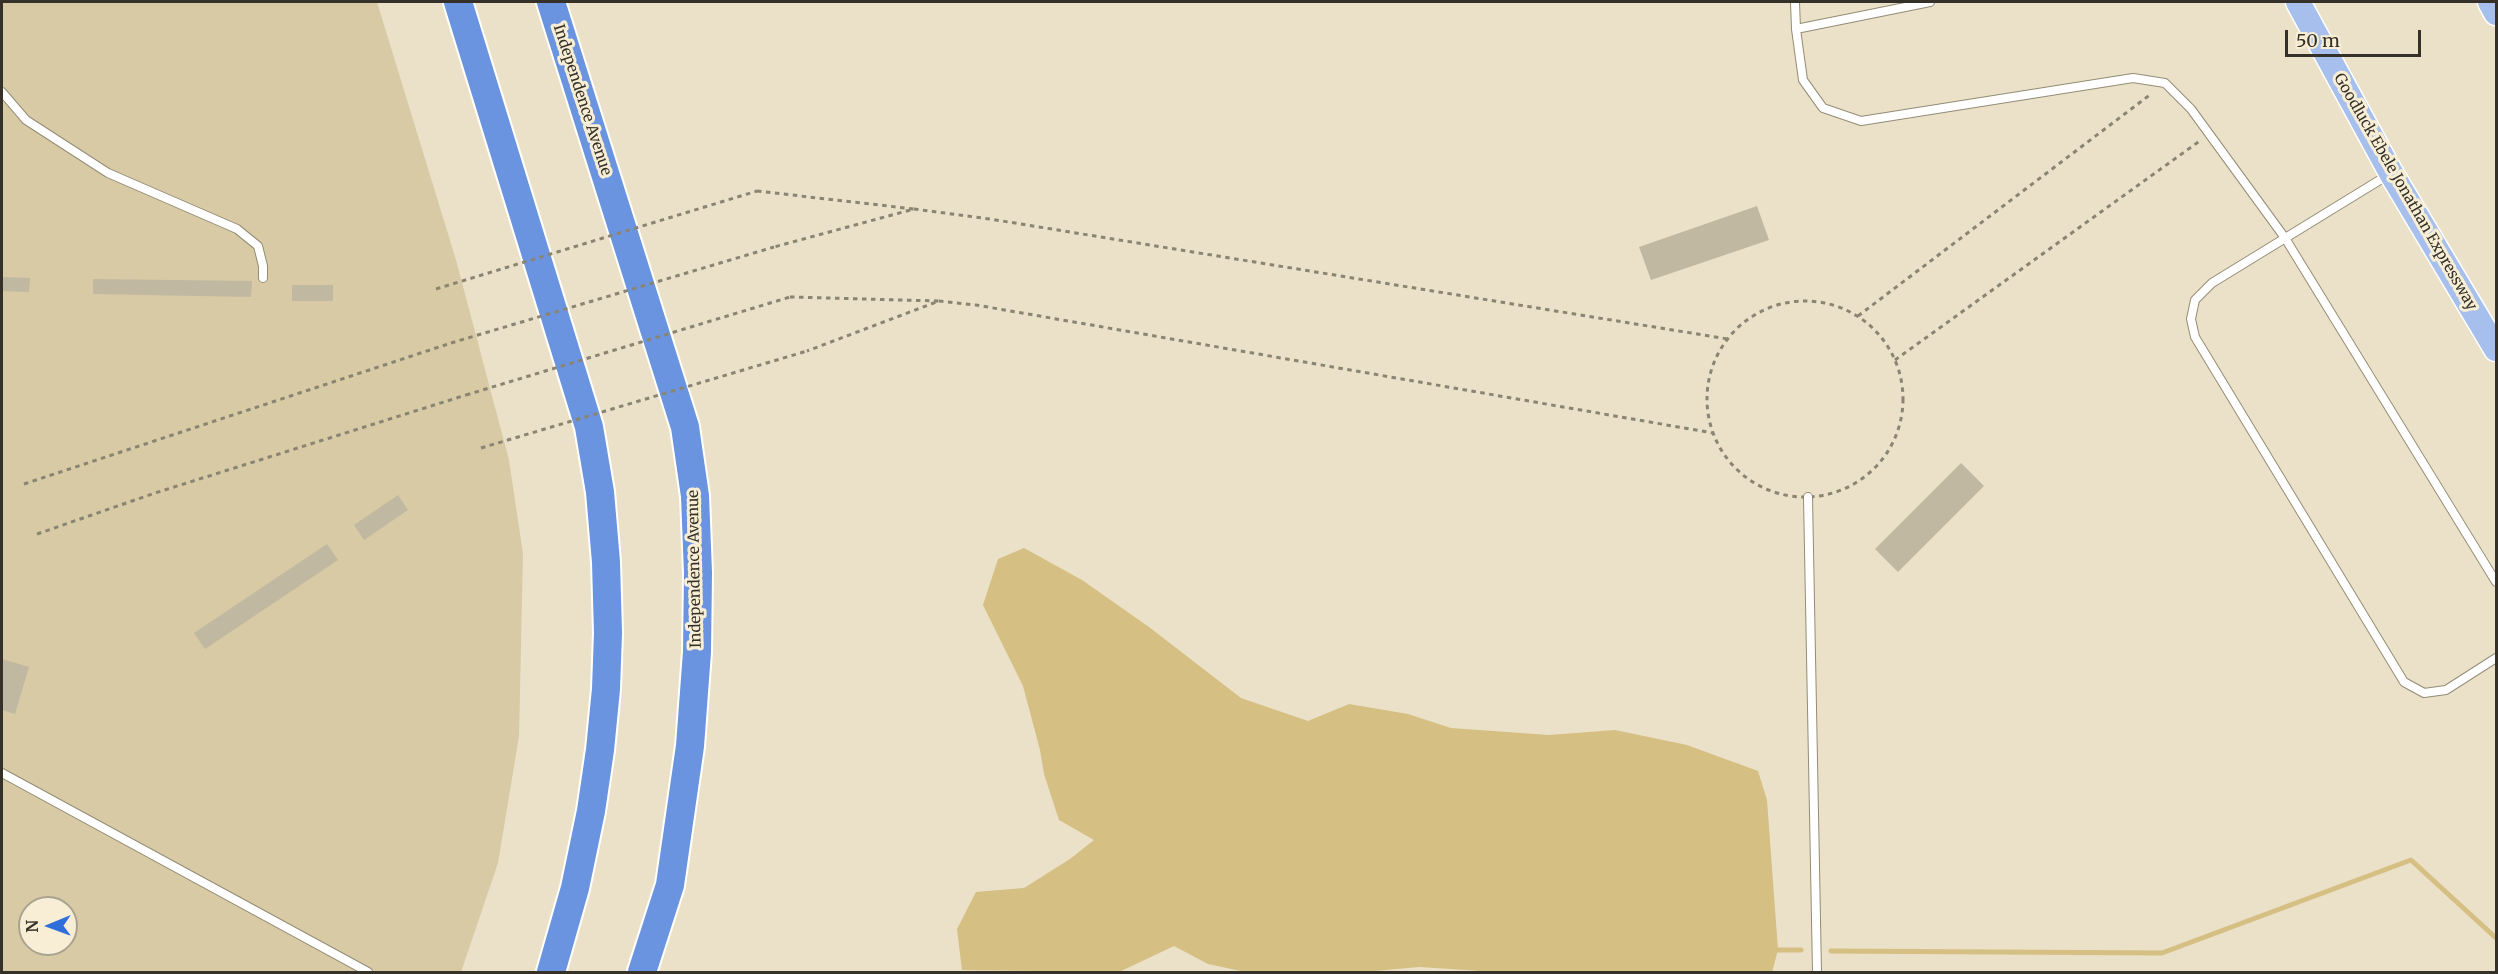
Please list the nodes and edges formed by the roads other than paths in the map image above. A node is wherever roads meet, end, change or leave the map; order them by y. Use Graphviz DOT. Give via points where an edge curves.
graph roads {
  1 [pos="458,2"];
  2 [pos="551,2"];
  3 [pos="1795,2"];
  4 [pos="1930,2"];
  5 [pos="2298,2"];
  6 [pos="2490,2"];
  7 [pos="2496,13"];
  8 [pos="1796,29"];
  9 [pos="2,92"];
  10 [pos="2391,173"];
  11 [pos="2285,238"];
  12 [pos="263,278"];
  13 [pos="2496,349"];
  14 [pos="1808,497"];
  15 [pos="2496,582"];
  16 [pos="2496,658"];
  17 [pos="2,773"];
  18 [pos="368,972"];
  19 [pos="551,972"];
  20 [pos="642,972"];
  21 [pos="1817,972"];
  1 -- 19 [label="highway" via="589,427 600,492 608,633 600,750 575,888"];
  2 -- 20 [label="highway, Independence Avenue" via="685,427 695,496 697,652 690,746 670,885"];
  3 -- 8 [label="lane"];
  4 -- 8 [label="lane"];
  5 -- 10 [label="main road, Goodluck Ebele Jonathan Expressway"];
  6 -- 7 [label="main road"];
  8 -- 11 [label="lane" via="1803,80 1822,108 1861,121 2133,78 2165,84 2191,109"];
  9 -- 12 [label="lane" via="26,120 108,173 237,229 258,246"];
  10 -- 11 [label="lane"];
  10 -- 13 [label="main road, Goodluck Ebele Jonathan Expressway"];
  11 -- 15 [label="lane"];
  11 -- 16 [label="lane" via="2212,283 2195,300 2195,337 2404,682 2424,693 2446,690"];
  14 -- 21 [label="lane"];
  17 -- 18 [label="lane"];
}
